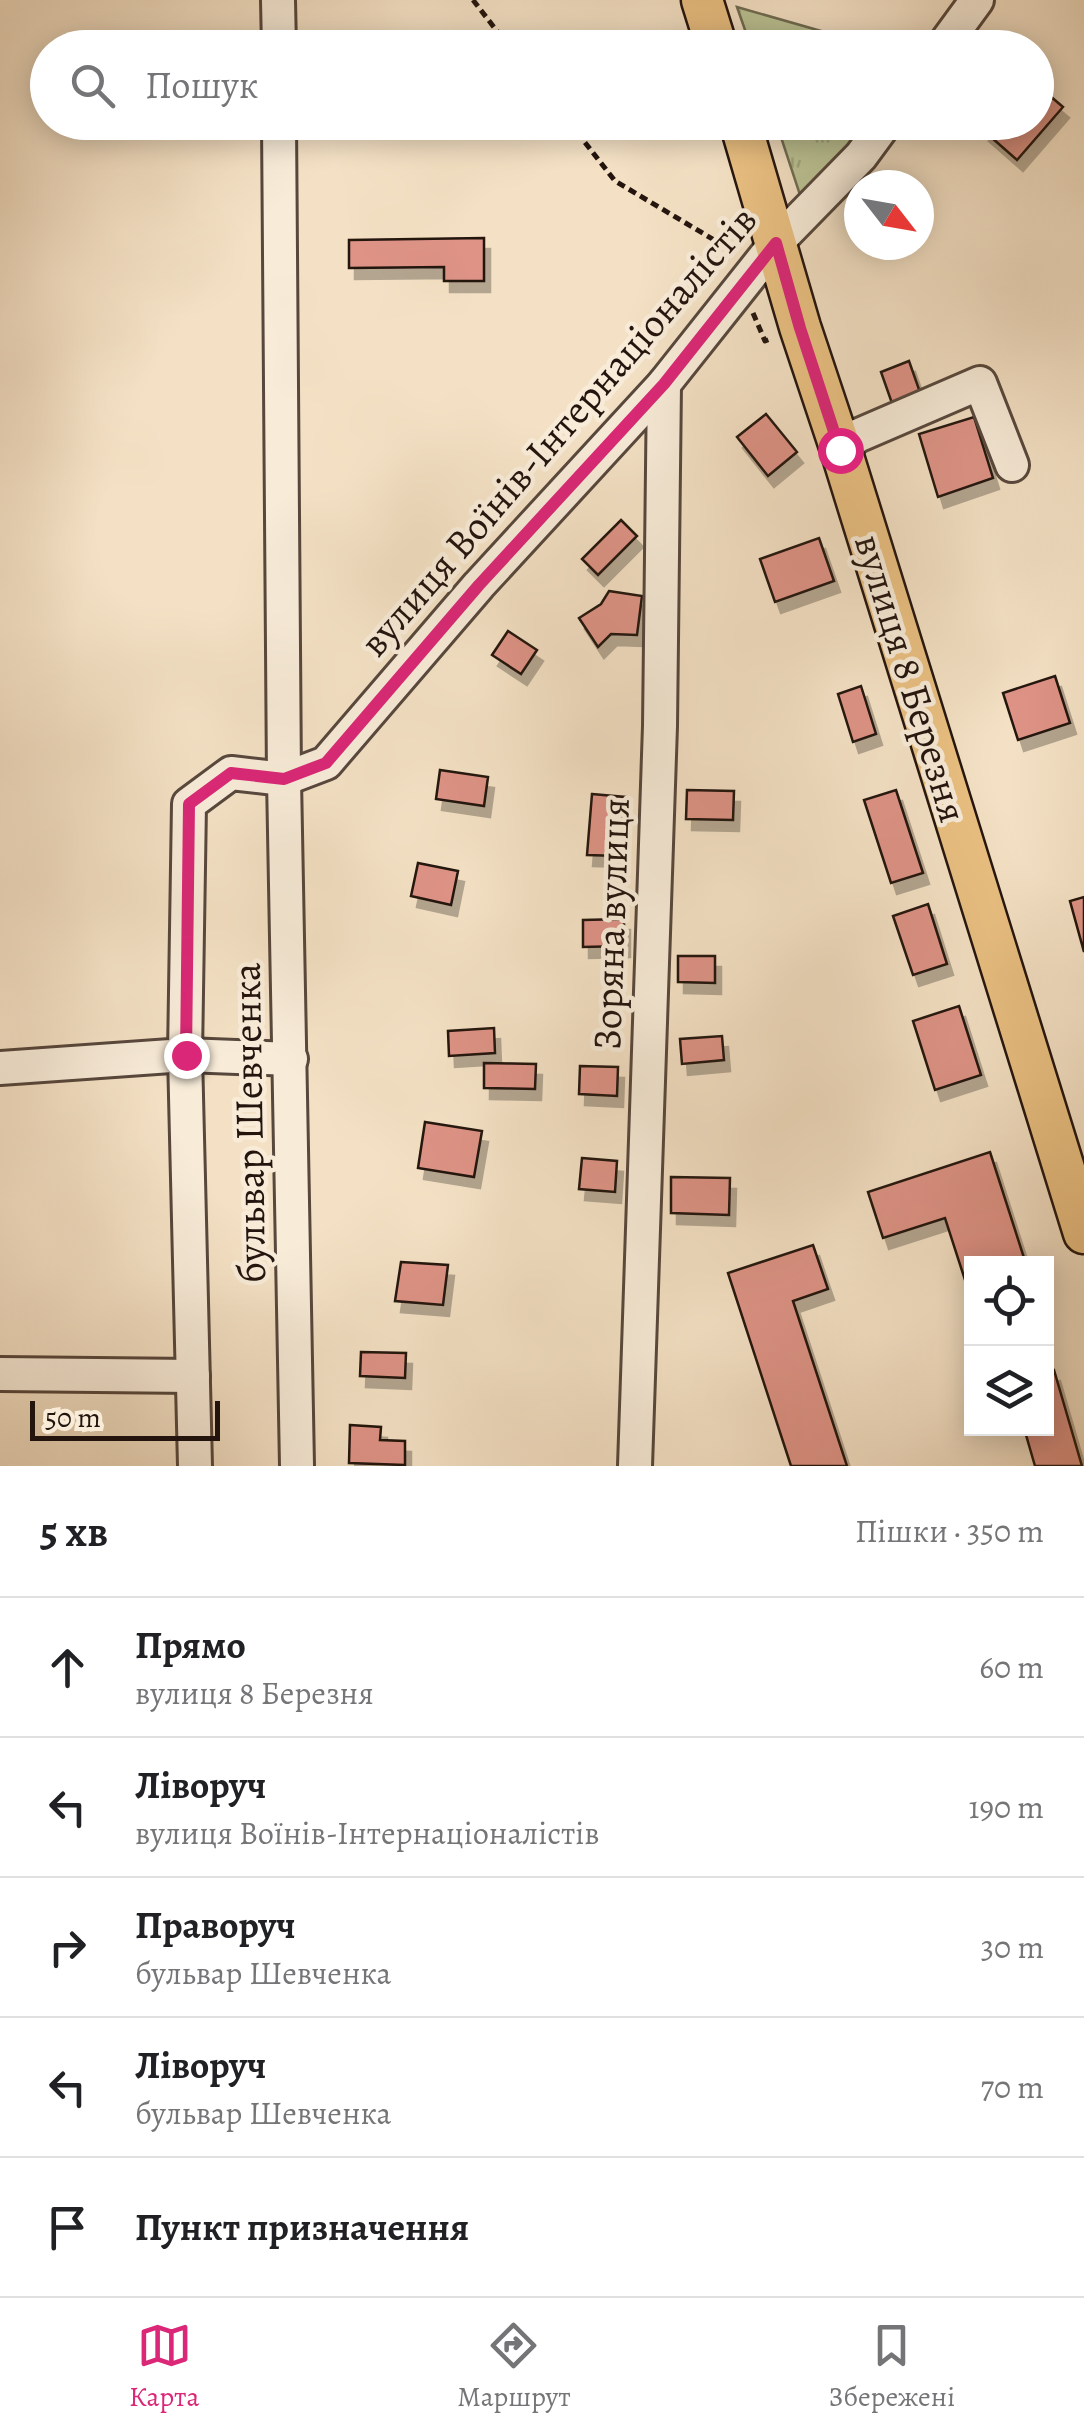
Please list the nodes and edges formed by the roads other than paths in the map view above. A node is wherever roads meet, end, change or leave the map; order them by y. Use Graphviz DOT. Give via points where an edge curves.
graph roads {
  1 [pos="278,0"];
  2 [pos="702,0"];
  3 [pos="978,0"];
  4 [pos="279,30"];
  5 [pos="711,30"];
  6 [pos="956,30"];
  7 [pos="279,140"];
  8 [pos="745,140"];
  9 [pos="873,140"];
  10 [pos="776,243"];
  11 [pos="664,384"];
  12 [pos="840,450"];
  13 [pos="1012,465"];
  14 [pos="284,779"];
  15 [pos="186,1055"];
  16 [pos="290,1059"];
  17 [pos="0,1068"];
  18 [pos="1084,1233"];
  19 [pos="0,1374"];
  20 [pos="193,1376"];
  21 [pos="195,1466"];
  22 [pos="297,1466"];
  23 [pos="635,1466"];
  1 -- 4 [label="street"];
  2 -- 5 [label="main road"];
  3 -- 6 [label="street"];
  7 -- 14 [label="street, бульвар Шевченка"];
  8 -- 10 [label="main road, вулиця 8 Березня"];
  9 -- 10 [label="street, вулиця Воїнів-Інтернаціоналістів"];
  10 -- 11 [label="street, вулиця Воїнів-Інтернаціоналістів"];
  10 -- 12 [label="main road, вулиця 8 Березня"];
  11 -- 14 [label="street, вулиця Воїнів-Інтернаціоналістів" via="326,763"];
  11 -- 23 [label="street, Зоряна вулиця" via="660,746"];
  12 -- 13 [label="street" via="980,383"];
  12 -- 18 [label="main road, вулиця 8 Березня"];
  14 -- 15 [label="street, бульвар Шевченка" via="231,773 189,804"];
  14 -- 16 [label="street, бульвар Шевченка"];
  15 -- 16 [label="street"];
  15 -- 17 [label="street"];
  15 -- 20 [label="street, бульвар Шевченка"];
  16 -- 22 [label="street, бульвар Шевченка"];
  19 -- 20 [label="street"];
  20 -- 21 [label="street, бульвар Шевченка"];
}
